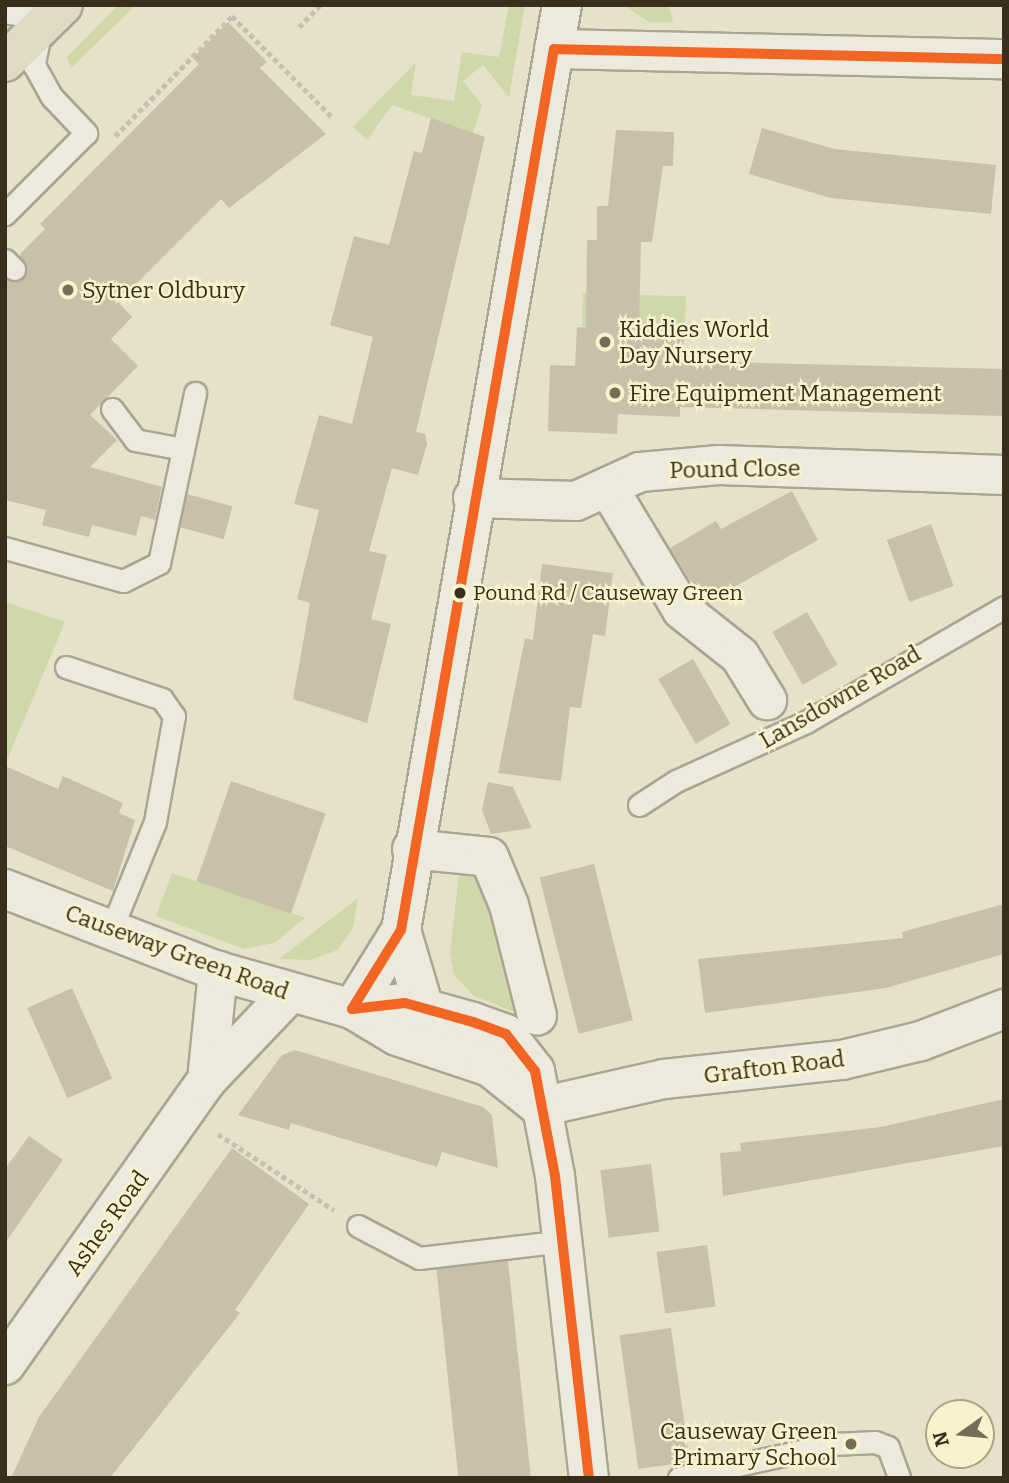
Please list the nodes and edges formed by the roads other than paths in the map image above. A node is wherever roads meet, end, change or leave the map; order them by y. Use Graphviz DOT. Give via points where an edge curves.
graph roads {
  1 [pos="562,5"];
  2 [pos="5,12"];
  3 [pos="52,17"];
  4 [pos="554,49"];
  5 [pos="1004,59"];
  6 [pos="5,62"];
  7 [pos="5,214"];
  8 [pos="195,393"];
  9 [pos="113,409"];
  10 [pos="183,449"];
  11 [pos="1004,475"];
  12 [pos="609,489"];
  13 [pos="472,498"];
  14 [pos="5,548"];
  15 [pos="1004,607"];
  16 [pos="66,667"];
  17 [pos="767,699"];
  18 [pos="639,805"];
  19 [pos="412,849"];
  20 [pos="5,889"];
  21 [pos="111,930"];
  22 [pos="406,947"];
  23 [pos="218,971"];
  24 [pos="289,994"];
  25 [pos="1004,1009"];
  26 [pos="389,1012"];
  27 [pos="537,1016"];
  28 [pos="206,1080"];
  29 [pos="540,1107"];
  30 [pos="358,1226"];
  31 [pos="563,1241"];
  32 [pos="5,1365"];
  33 [pos="589,1478"];
  34 [pos="679,1478"];
  35 [pos="899,1478"];
  1 -- 4 [label="street"];
  2 -- 3 [label="lane"];
  3 -- 6 [label="highway"];
  3 -- 7 [label="lane" via="34,65 52,97 86,133"];
  4 -- 5 [label="street"];
  4 -- 13 [label="street"];
  8 -- 10 [label="lane"];
  9 -- 10 [label="lane" via="135,440"];
  10 -- 14 [label="lane" via="159,563 123,581"];
  11 -- 12 [label="street, Pound Close" via="719,465 640,472"];
  12 -- 13 [label="street, Pound Close" via="552,504"];
  12 -- 17 [label="street" via="682,610 740,656"];
  13 -- 19 [label="street"];
  15 -- 18 [label="lane, Lansdowne Road" via="806,722"];
  16 -- 21 [label="lane" via="162,699 174,716 155,822"];
  19 -- 22 [label="street"];
  19 -- 27 [label="street" via="489,856 509,905"];
  20 -- 21 [label="street, Causeway Green Road"];
  21 -- 23 [label="street, Causeway Green Road"];
  22 -- 26 [label="street"];
  22 -- 26 [label="street"];
  23 -- 24 [label="street, Causeway Green Road"];
  23 -- 28 [label="street, Ashes Road"];
  24 -- 26 [label="street, Causeway Green Road"];
  24 -- 28 [label="street, Ashes Road"];
  25 -- 29 [label="street, Grafton Road" via="921,1041 842,1060 664,1079"];
  26 -- 29 [label="street, Causeway Green Road" via="490,1067"];
  28 -- 32 [label="street, Ashes Road"];
  29 -- 31 [label="street"];
  30 -- 31 [label="lane" via="419,1258"];
  31 -- 33 [label="street"];
  34 -- 35 [label="lane" via="833,1444 875,1442 888,1447"];
}
